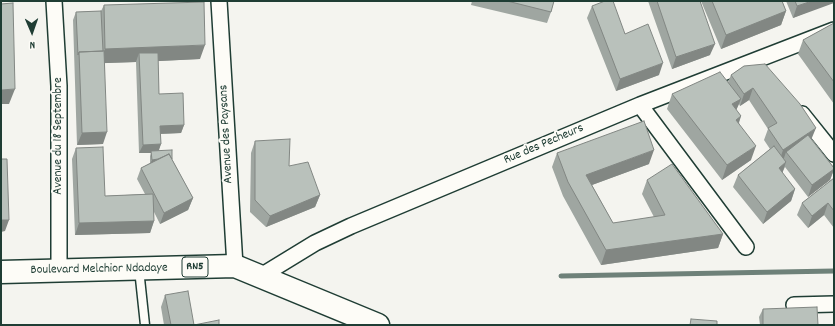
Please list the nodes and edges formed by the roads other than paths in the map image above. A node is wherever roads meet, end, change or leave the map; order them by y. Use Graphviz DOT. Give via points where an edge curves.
graph roads {
  1 [pos="54,1"];
  2 [pos="219,1"];
  3 [pos="834,30"];
  4 [pos="760,58"];
  5 [pos="769,70"];
  6 [pos="640,104"];
  7 [pos="796,106"];
  8 [pos="834,154"];
  9 [pos="746,248"];
  10 [pos="235,266"];
  11 [pos="139,269"];
  12 [pos="59,270"];
  13 [pos="1,272"];
  14 [pos="261,276"];
  15 [pos="834,304"];
  16 [pos="794,305"];
  17 [pos="145,325"];
  18 [pos="378,325"];
  1 -- 12 [label="street, Avenue du 18 Septembre" via="59,86"];
  2 -- 10 [label="street, Avenue des Paysans"];
  3 -- 4 [label="street, Rue des Pecheurs"];
  4 -- 5 [label="street"];
  4 -- 6 [label="street, Rue des Pecheurs"];
  6 -- 9 [label="street"];
  6 -- 14 [label="street, Rue des Pecheurs" via="345,229 315,243"];
  7 -- 8 [label="street"];
  10 -- 11 [label="main road, Boulevard Melchior Ndadaye / RN5"];
  10 -- 14 [label="main road, Boulevard Melchior Ndadaye / RN5"];
  11 -- 12 [label="main road, Boulevard Melchior Ndadaye / RN5"];
  11 -- 17 [label="lane"];
  12 -- 13 [label="main road, Boulevard Melchior Ndadaye / RN5"];
  14 -- 18 [label="main road, Boulevard Melchior Ndadaye / RN5"];
  15 -- 16 [label="street"];
}
